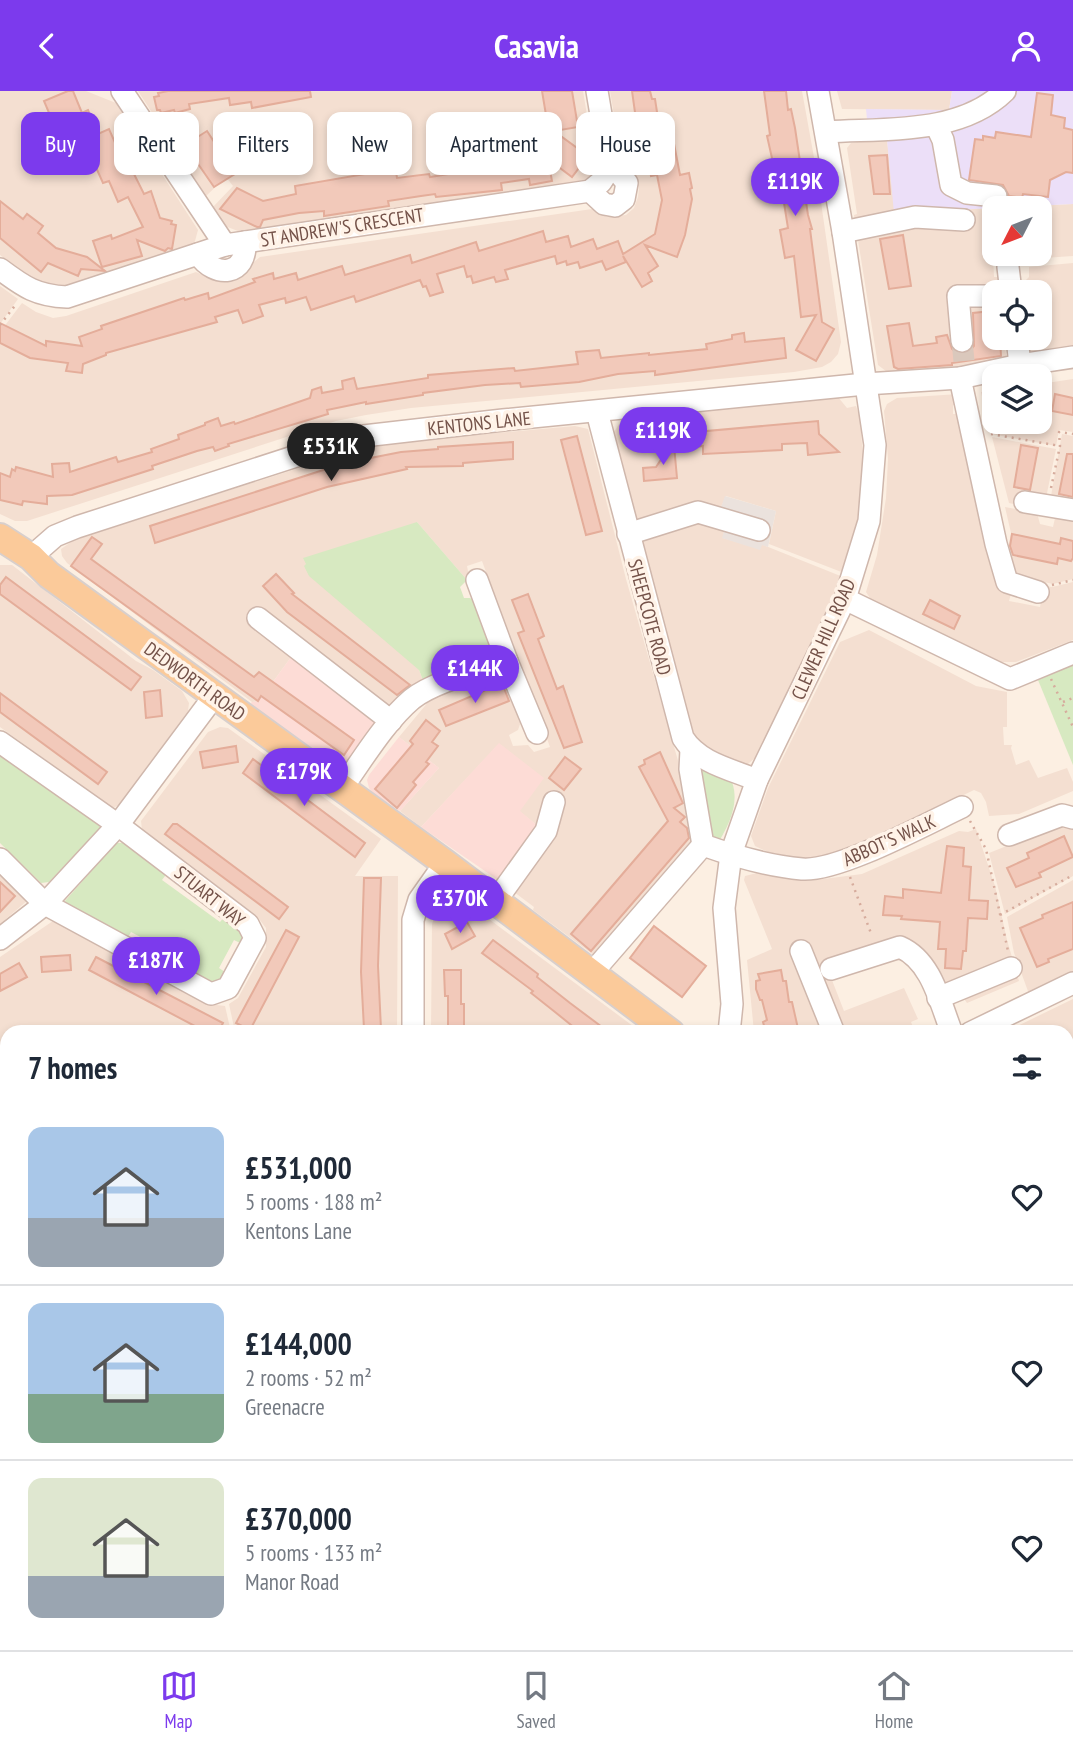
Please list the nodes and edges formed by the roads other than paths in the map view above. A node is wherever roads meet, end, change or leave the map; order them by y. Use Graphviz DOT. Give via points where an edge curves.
graph roads {
  1 [pos="122,91"];
  2 [pos="597,91"];
  3 [pos="818,91"];
  4 [pos="1005,91"];
  5 [pos="936,125"];
  6 [pos="827,132"];
  7 [pos="989,196"];
  8 [pos="964,220"];
  9 [pos="843,232"];
  10 [pos="235,244"];
  11 [pos="1008,267"];
  12 [pos="0,269"];
  13 [pos="1010,280"];
  14 [pos="982,296"];
  15 [pos="1073,358"];
  16 [pos="963,364"];
  17 [pos="982,364"];
  18 [pos="1028,364"];
  19 [pos="865,384"];
  20 [pos="597,412"];
  21 [pos="1025,502"];
  22 [pos="1073,510"];
  23 [pos="759,530"];
  24 [pos="628,534"];
  25 [pos="0,537"];
  26 [pos="31,557"];
  27 [pos="477,580"];
  28 [pos="1038,592"];
  29 [pos="845,600"];
  30 [pos="258,618"];
  31 [pos="1073,653"];
  32 [pos="507,661"];
  33 [pos="215,695"];
  34 [pos="391,721"];
  35 [pos="537,733"];
  36 [pos="0,742"];
  37 [pos="691,750"];
  38 [pos="757,780"];
  39 [pos="342,788"];
  40 [pos="554,802"];
  41 [pos="962,807"];
  42 [pos="1073,818"];
  43 [pos="118,825"];
  44 [pos="1009,835"];
  45 [pos="703,845"];
  46 [pos="731,854"];
  47 [pos="0,859"];
  48 [pos="445,863"];
  49 [pos="495,902"];
  50 [pos="45,904"];
  51 [pos="0,939"];
  52 [pos="801,951"];
  53 [pos="1012,968"];
  54 [pos="831,969"];
  55 [pos="591,974"];
  56 [pos="1073,983"];
  57 [pos="938,998"];
  58 [pos="730,1023"];
  59 [pos="412,1025"];
  60 [pos="664,1025"];
  61 [pos="831,1025"];
  62 [pos="949,1025"];
  63 [pos="986,1025"];
  1 -- 10 [label="street"];
  2 -- 10 [label="street, ST ANDREW'S CRESCENT" via="610,168 590,191"];
  3 -- 6 [label="street, CLEWER HILL ROAD"];
  4 -- 5 [label="street" via="968,115"];
  5 -- 6 [label="street"];
  5 -- 7 [label="street" via="951,185"];
  6 -- 9 [label="street, CLEWER HILL ROAD"];
  8 -- 9 [label="street" via="915,217"];
  9 -- 19 [label="street, CLEWER HILL ROAD"];
  10 -- 12 [label="street, ST ANDREW'S CRESCENT" via="68,297 27,289"];
  11 -- 13 [label="street"];
  14 -- 16 [label="street" via="958,296"];
  15 -- 18 [label="street, KENTONS LANE"];
  16 -- 17 [label="street, KENTONS LANE"];
  16 -- 19 [label="street, KENTONS LANE"];
  16 -- 28 [label="street" via="1007,582"];
  19 -- 20 [label="street, KENTONS LANE"];
  19 -- 29 [label="street, CLEWER HILL ROAD" via="875,445 869,521"];
  20 -- 24 [label="street, SHEEPCOTE ROAD"];
  20 -- 26 [label="street, KENTONS LANE" via="355,437 77,527 55,536"];
  21 -- 22 [label="street"];
  23 -- 24 [label="street" via="698,512"];
  24 -- 37 [label="street, SHEEPCOTE ROAD" via="683,738"];
  25 -- 26 [label="main road, DEDWORTH ROAD"];
  26 -- 33 [label="main road, DEDWORTH ROAD"];
  27 -- 32 [label="street"];
  29 -- 31 [label="street" via="1010,679"];
  29 -- 38 [label="street, CLEWER HILL ROAD"];
  30 -- 34 [label="street"];
  32 -- 34 [label="street" via="432,688"];
  32 -- 35 [label="street"];
  33 -- 39 [label="main road, DEDWORTH ROAD"];
  33 -- 43 [label="street"];
  34 -- 39 [label="street"];
  36 -- 43 [label="street"];
  37 -- 38 [label="street"];
  37 -- 45 [label="street"];
  38 -- 46 [label="street, CLEWER HILL ROAD"];
  39 -- 48 [label="main road, DEDWORTH ROAD"];
  40 -- 49 [label="street" via="546,831"];
  41 -- 46 [label="street, ABBOT'S WALK" via="844,861 805,870"];
  42 -- 44 [label="street" via="1062,815"];
  43 -- 50 [label="street"];
  43 -- 50 [label="street, STUART WAY" via="248,924 255,938 228,988 211,993"];
  45 -- 46 [label="street, ABBOT'S WALK"];
  45 -- 55 [label="street"];
  46 -- 58 [label="street, CLEWER HILL ROAD" via="724,908"];
  47 -- 50 [label="street"];
  48 -- 49 [label="main road, DEDWORTH ROAD"];
  48 -- 59 [label="street" via="419,901 413,920"];
  49 -- 55 [label="main road, DEDWORTH ROAD"];
  50 -- 51 [label="street"];
  52 -- 61 [label="street"];
  53 -- 57 [label="street"];
  54 -- 57 [label="street" via="900,947 926,968"];
  55 -- 60 [label="main road, DEDWORTH ROAD"];
  56 -- 63 [label="street"];
  57 -- 62 [label="street"];
}
